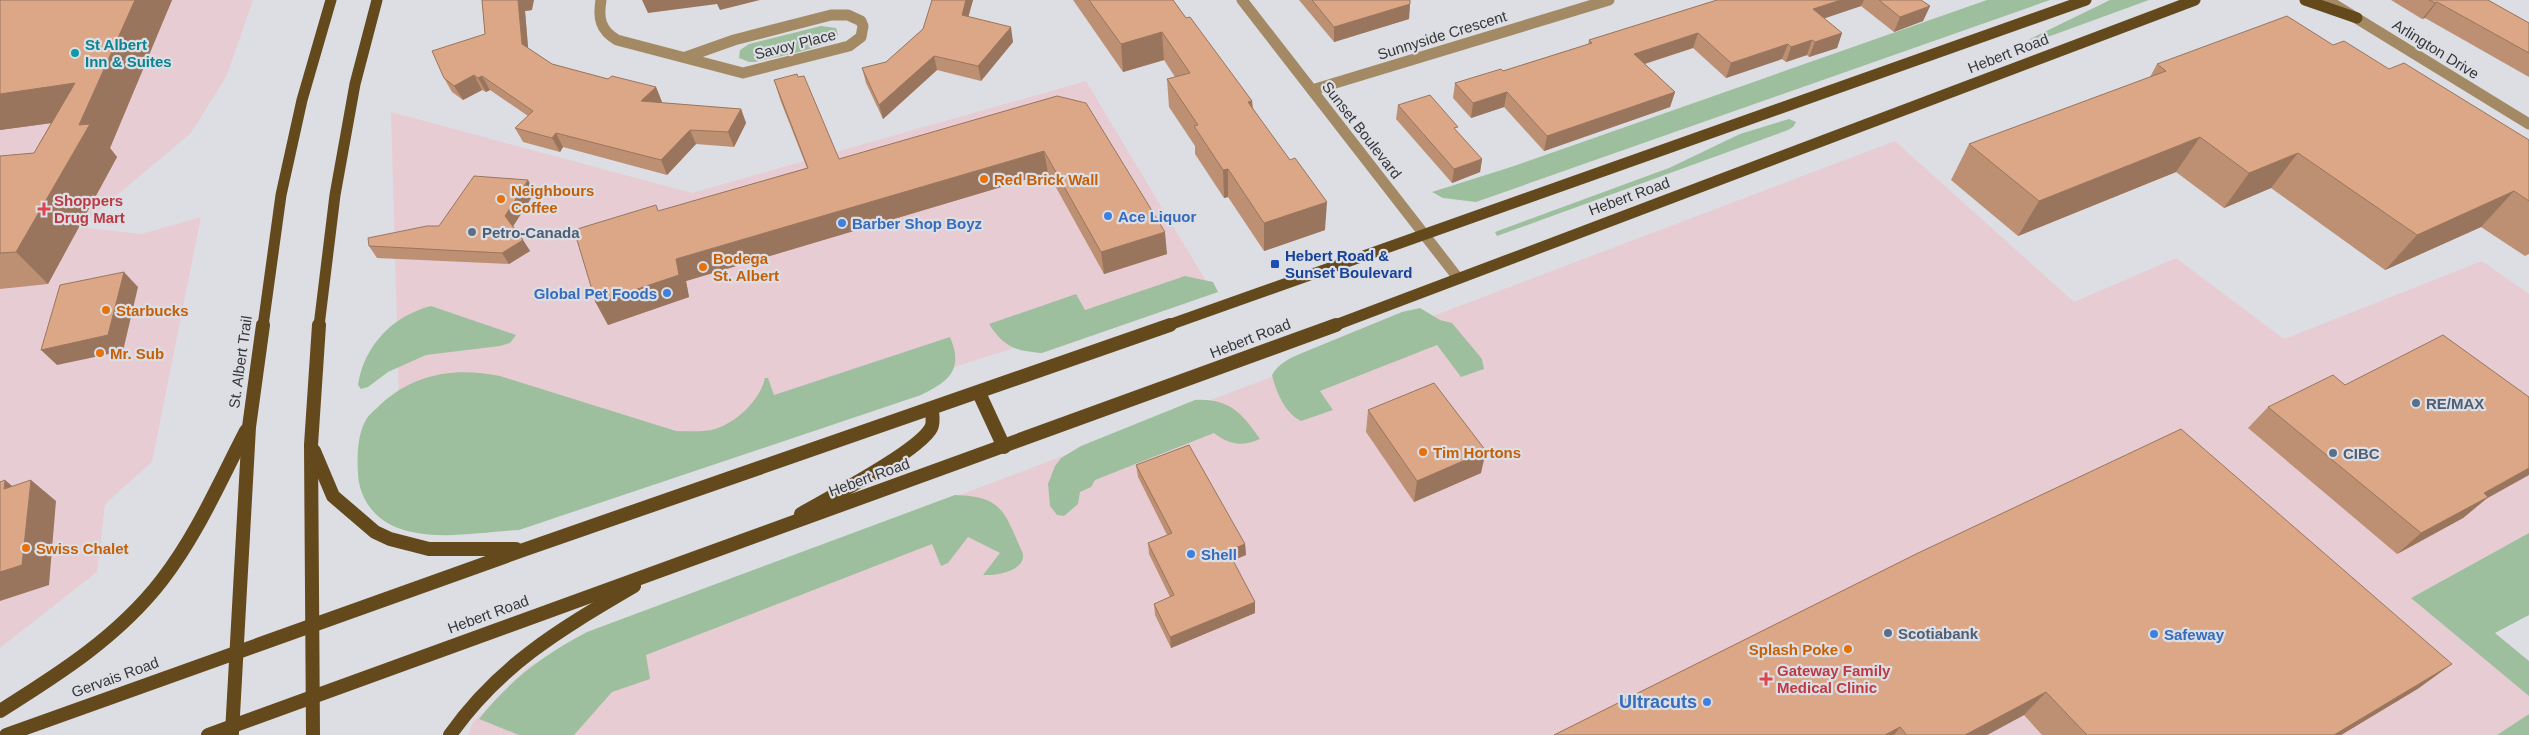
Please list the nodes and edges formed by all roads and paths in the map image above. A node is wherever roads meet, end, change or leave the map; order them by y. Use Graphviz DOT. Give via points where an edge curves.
graph roads {
  1 [pos="331,0"];
  2 [pos="377,0"];
  3 [pos="601,0"];
  4 [pos="1242,0"];
  5 [pos="1610,0"];
  6 [pos="2086,0"];
  7 [pos="2195,0"];
  8 [pos="2305,0"];
  9 [pos="2327,0"];
  10 [pos="2357,18"];
  11 [pos="686,57"];
  12 [pos="1312,90"];
  13 [pos="2529,124"];
  14 [pos="1423,233"];
  15 [pos="1458,278"];
  16 [pos="979,393"];
  17 [pos="932,409"];
  18 [pos="249,427"];
  19 [pos="311,445"];
  20 [pos="1004,447"];
  21 [pos="770,531"];
  22 [pos="526,549"];
  23 [pos="662,570"];
  24 [pos="314,624"];
  25 [pos="235,653"];
  26 [pos="312,697"];
  27 [pos="0,711"];
  28 [pos="232,730"];
  29 [pos="6,735"];
  30 [pos="208,735"];
  31 [pos="313,735"];
  32 [pos="450,735"];
  1 -- 18 [label="main road, St. Albert Trail" via="302,100 281,195"];
  2 -- 19 [label="main road" via="355,84 335,195 319,328"];
  3 -- 11 [label="street, Savoy Place" via="598,18 603,31 609,36"];
  4 -- 12 [label="street, Sunset Boulevard"];
  5 -- 12 [label="street, Sunnyside Crescent"];
  6 -- 14 [label="main road, Hebert Road"];
  7 -- 15 [label="main road, Hebert Road"];
  8 -- 10 [label="main road"];
  9 -- 10 [label="street, Arlington Drive"];
  10 -- 13 [label="street, Arlington Drive"];
  11 -- 11 [label="street, Savoy Place" via="743,73 849,46 861,37 863,26 848,15 831,15 734,40"];
  12 -- 14 [label="street, Sunset Boulevard"];
  14 -- 15 [label="street, Sunset Boulevard"];
  14 -- 16 [label="main road, Hebert Road"];
  15 -- 20 [label="main road, Hebert Road"];
  16 -- 17 [label="main road, Hebert Road"];
  16 -- 20 [label="main road"];
  17 -- 21 [label="main road" via="930,429 919,441 872,473"];
  17 -- 22 [label="main road, Hebert Road"];
  18 -- 25 [label="main road, St. Albert Trail"];
  18 -- 27 [label="main road" via="178,557 142,604 100,644 66,670"];
  19 -- 22 [label="main road" via="333,496 361,522 390,539 429,549"];
  19 -- 24 [label="main road"];
  20 -- 21 [label="main road, Hebert Road"];
  21 -- 23 [label="main road, Hebert Road"];
  22 -- 24 [label="main road, Hebert Road"];
  23 -- 26 [label="main road, Hebert Road"];
  23 -- 32 [label="main road" via="524,654 478,696"];
  24 -- 25 [label="main road, Gervais Road"];
  24 -- 26 [label="main road"];
  25 -- 28 [label="main road, St. Albert Trail"];
  25 -- 29 [label="main road, Gervais Road"];
  26 -- 28 [label="main road, Hebert Road"];
  26 -- 31 [label="main road"];
  28 -- 30 [label="main road"];
}
